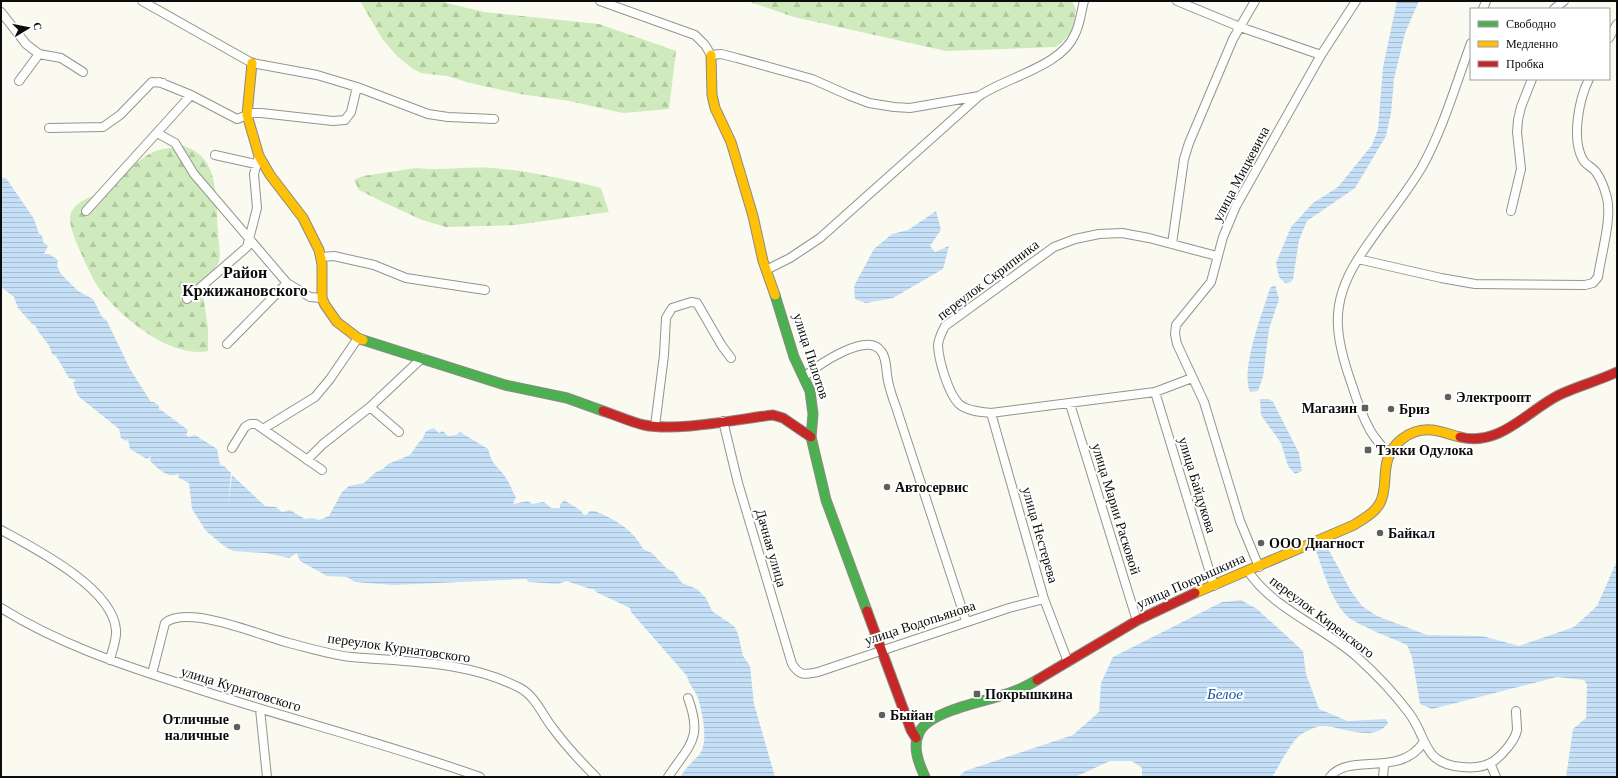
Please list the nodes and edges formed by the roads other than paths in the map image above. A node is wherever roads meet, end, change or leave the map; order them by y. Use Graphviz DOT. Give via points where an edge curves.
graph roads {
  1 [pos="142,1"];
  2 [pos="600,1"];
  3 [pos="1084,1"];
  4 [pos="1177,1"];
  5 [pos="1254,1"];
  6 [pos="1356,1"];
  7 [pos="1564,1"];
  8 [pos="1555,8"];
  9 [pos="1,12"];
  10 [pos="1617,24"];
  11 [pos="1240,27"];
  12 [pos="1610,36"];
  13 [pos="1470,46"];
  14 [pos="39,54"];
  15 [pos="711,55"];
  16 [pos="1321,55"];
  17 [pos="252,63"];
  18 [pos="83,72"];
  19 [pos="1532,80"];
  20 [pos="1588,80"];
  21 [pos="19,81"];
  22 [pos="357,87"];
  23 [pos="191,95"];
  24 [pos="979,96"];
  25 [pos="247,115"];
  26 [pos="494,119"];
  27 [pos="49,128"];
  28 [pos="156,132"];
  29 [pos="215,155"];
  30 [pos="258,160"];
  31 [pos="1510,210"];
  32 [pos="86,211"];
  33 [pos="249,240"];
  34 [pos="1172,244"];
  35 [pos="1217,256"];
  36 [pos="321,257"];
  37 [pos="1358,259"];
  38 [pos="766,270"];
  39 [pos="287,283"];
  40 [pos="485,290"];
  41 [pos="322,298"];
  42 [pos="187,299"];
  43 [pos="358,338"];
  44 [pos="227,344"];
  45 [pos="422,358"];
  46 [pos="731,358"];
  47 [pos="1617,372"];
  48 [pos="804,377"];
  49 [pos="1192,378"];
  50 [pos="1155,392"];
  51 [pos="1070,404"];
  52 [pos="370,407"];
  53 [pos="991,413"];
  54 [pos="723,421"];
  55 [pos="654,426"];
  56 [pos="262,429"];
  57 [pos="399,432"];
  58 [pos="811,437"];
  59 [pos="232,448"];
  60 [pos="1388,454"];
  61 [pos="307,460"];
  62 [pos="322,470"];
  63 [pos="1,530"];
  64 [pos="1259,567"];
  65 [pos="1248,571"];
  66 [pos="1214,586"];
  67 [pos="1044,599"];
  68 [pos="1,608"];
  69 [pos="966,621"];
  70 [pos="1137,621"];
  71 [pos="881,649"];
  72 [pos="110,660"];
  73 [pos="1068,662"];
  74 [pos="152,674"];
  75 [pos="806,674"];
  76 [pos="688,698"];
  77 [pos="260,709"];
  78 [pos="1516,711"];
  79 [pos="916,738"];
  80 [pos="1423,743"];
  81 [pos="1490,763"];
  82 [pos="1384,766"];
  83 [pos="267,777"];
  84 [pos="480,777"];
  85 [pos="596,777"];
  86 [pos="668,777"];
  87 [pos="925,777"];
  88 [pos="1330,777"];
  89 [pos="1383,777"];
  90 [pos="1496,777"];
  1 -- 17 [label="street"];
  2 -- 15 [label="street" via="694,35"];
  3 -- 24 [label="street" via="1075,34 1061,52 1036,69 997,84"];
  4 -- 11 [label="street"];
  5 -- 11 [label="street"];
  6 -- 16 [label="street, улица Мицкевича"];
  7 -- 8 [label="street"];
  9 -- 14 [label="street" via="26,44"];
  10 -- 12 [label="street"];
  11 -- 16 [label="street"];
  11 -- 34 [label="street" via="1189,143"];
  13 -- 37 [label="street" via="1423,165"];
  14 -- 18 [label="street" via="61,58"];
  14 -- 21 [label="street"];
  15 -- 24 [label="street" via="721,54 804,77 869,102 894,108 910,108"];
  15 -- 38 [label="street, улица Пилотов" via="712,95 715,108 731,142"];
  16 -- 35 [label="street, улица Мицкевича" via="1236,206"];
  17 -- 22 [label="street" via="318,75"];
  17 -- 25 [label="street"];
  19 -- 31 [label="street" via="1518,120 1522,169"];
  20 -- 37 [label="street" via="1583,90 1579,110 1578,145 1583,161 1596,172 1607,199 1608,218 1598,277 1593,283 1475,284"];
  22 -- 25 [label="street" via="351,112 345,120 261,113"];
  22 -- 26 [label="street" via="428,114 448,118"];
  23 -- 25 [label="street" via="238,119"];
  23 -- 27 [label="street" via="161,82 152,82 120,115 103,127"];
  23 -- 28 [label="street"];
  24 -- 38 [label="street" via="820,238"];
  25 -- 30 [label="street"];
  28 -- 32 [label="street"];
  28 -- 33 [label="street" via="174,143 194,174"];
  29 -- 30 [label="street"];
  30 -- 33 [label="street" via="254,174 257,208"];
  30 -- 36 [label="street" via="303,218"];
  33 -- 39 [label="street"];
  33 -- 42 [label="street" via="248,246"];
  34 -- 35 [label="street, переулок Скрипника"];
  34 -- 53 [label="street, переулок Скрипника" via="1122,234 1099,234 1075,239 1054,247 945,326 938,345 949,389 960,405 970,410"];
  35 -- 49 [label="street, улица Мицкевича" via="1212,282 1176,325 1174,334"];
  36 -- 40 [label="street" via="334,256 374,264 406,278"];
  36 -- 41 [label="street"];
  37 -- 60 [label="street" via="1338,304 1339,345 1362,416"];
  38 -- 48 [label="street, улица Пилотов" via="784,319 794,357"];
  39 -- 41 [label="street" via="310,297"];
  39 -- 44 [label="street"];
  41 -- 43 [label="street" via="337,322"];
  43 -- 45 [label="street"];
  43 -- 56 [label="street" via="330,380 315,397"];
  45 -- 52 [label="street"];
  45 -- 55 [label="street" via="504,385 567,398 644,425"];
  46 -- 55 [label="street" via="697,303 691,302 672,308 666,318 664,355"];
  47 -- 60 [label="street" via="1557,396 1530,416 1496,434 1477,439 1428,429 1397,442"];
  48 -- 58 [label="street, улица Пилотов" via="813,404"];
  48 -- 69 [label="street" via="835,356 867,343 876,345 883,352 888,382"];
  49 -- 50 [label="street, переулок Скрипника"];
  49 -- 64 [label="street, улица Мицкевича" via="1204,402 1240,521"];
  50 -- 51 [label="street, переулок Скрипника"];
  50 -- 66 [label="street, улица Байдукова"];
  51 -- 53 [label="street, переулок Скрипника"];
  51 -- 70 [label="street, улица Марии Расковой"];
  52 -- 57 [label="street"];
  52 -- 61 [label="street"];
  53 -- 67 [label="street, улица Нестерева"];
  54 -- 55 [label="street"];
  54 -- 58 [label="street" via="774,415 783,418"];
  54 -- 75 [label="street, Дачная улица" via="740,490 792,664 797,672"];
  56 -- 59 [label="street" via="256,424 245,427"];
  56 -- 61 [label="street"];
  58 -- 71 [label="street, улица Пилотов" via="826,500"];
  60 -- 64 [label="street, улица Покрышкина" via="1384,490 1380,503 1369,516"];
  61 -- 62 [label="street"];
  63 -- 72 [label="street" via="65,567 99,596 116,628"];
  64 -- 65 [label="street, улица Покрышкина"];
  65 -- 66 [label="street, улица Покрышкина"];
  65 -- 80 [label="street, переулок Киренского" via="1272,596 1364,663 1408,711"];
  66 -- 70 [label="street, улица Покрышкина"];
  67 -- 69 [label="street, улица Водопьянова"];
  67 -- 73 [label="street, улица Нестерева"];
  68 -- 72 [label="street, улица Курнатовского" via="42,631"];
  69 -- 71 [label="street, улица Водопьянова"];
  70 -- 73 [label="street, улица Покрышкина"];
  71 -- 75 [label="street, улица Водопьянова"];
  71 -- 79 [label="street, улица Пилотов"];
  72 -- 74 [label="street, улица Курнатовского"];
  73 -- 79 [label="street, улица Покрышкина" via="1014,692 924,724"];
  74 -- 77 [label="street, улица Курнатовского"];
  74 -- 85 [label="street, переулок Курнатовского" via="165,623 171,618 178,617 221,622 283,641 342,655 426,663 475,672 521,689 532,698 570,751"];
  76 -- 86 [label="street" via="694,716 692,744"];
  77 -- 83 [label="street"];
  77 -- 84 [label="street, улица Курнатовского" via="406,752"];
  78 -- 81 [label="street" via="1517,730 1513,739 1497,759"];
  79 -- 87 [label="street, улица Пилотов" via="917,754"];
  80 -- 81 [label="street, переулок Киренского" via="1433,756 1448,766 1466,768"];
  80 -- 82 [label="street" via="1412,756 1393,765"];
  81 -- 90 [label="street"];
  82 -- 88 [label="street" via="1348,768"];
  82 -- 89 [label="street"];
}
